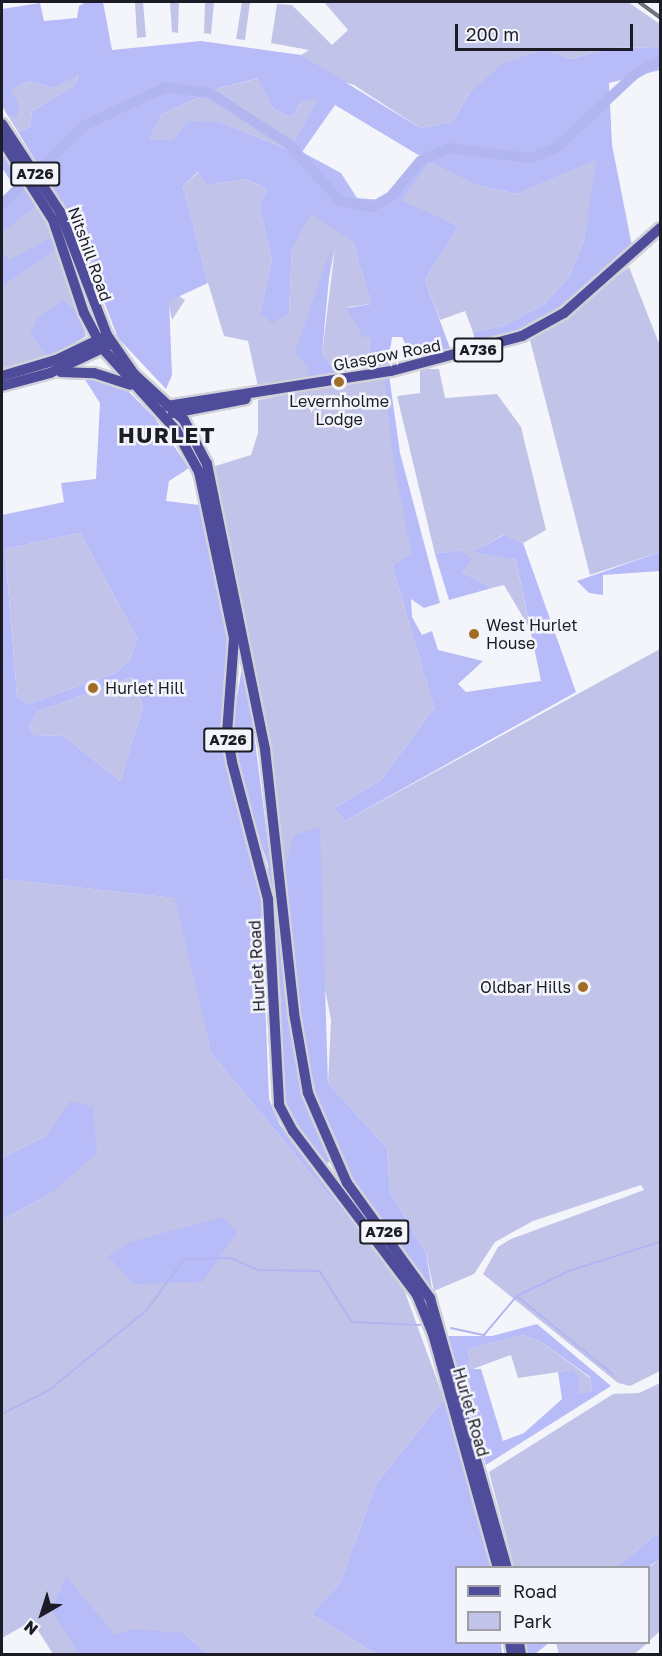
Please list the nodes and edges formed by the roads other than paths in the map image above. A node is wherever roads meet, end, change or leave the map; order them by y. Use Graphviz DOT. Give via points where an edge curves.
graph roads {
  1 [pos="2,124"];
  2 [pos="2,140"];
  3 [pos="48,201"];
  4 [pos="660,228"];
  5 [pos="105,342"];
  6 [pos="59,364"];
  7 [pos="50,373"];
  8 [pos="2,376"];
  9 [pos="2,386"];
  10 [pos="141,387"];
  11 [pos="167,411"];
  12 [pos="497,1566"];
  13 [pos="506,1566"];
  1 -- 3 [label="main road, Nitshill Road / A726"];
  2 -- 3 [label="main road, Nitshill Road / A726"];
  3 -- 5 [label="main road, Nitshill Road / A726"];
  4 -- 11 [label="main road, Glasgow Road / A736" via="564,313 522,336 442,360"];
  5 -- 6 [label="main road"];
  5 -- 10 [label="main road, Hurlet Road / A726"];
  6 -- 7 [label="main road"];
  6 -- 8 [label="main road"];
  7 -- 9 [label="main road"];
  7 -- 10 [label="main road" via="94,373"];
  10 -- 11 [label="main road, Hurlet Road / A726"];
  11 -- 12 [label="main road, Hurlet Road / A726" via="199,472 234,638 227,733 268,899 279,1105 293,1131 417,1295 433,1334"];
  11 -- 13 [label="main road, Hurlet Road / A726" via="207,464 246,641 308,1093 347,1183 430,1298"];
}
